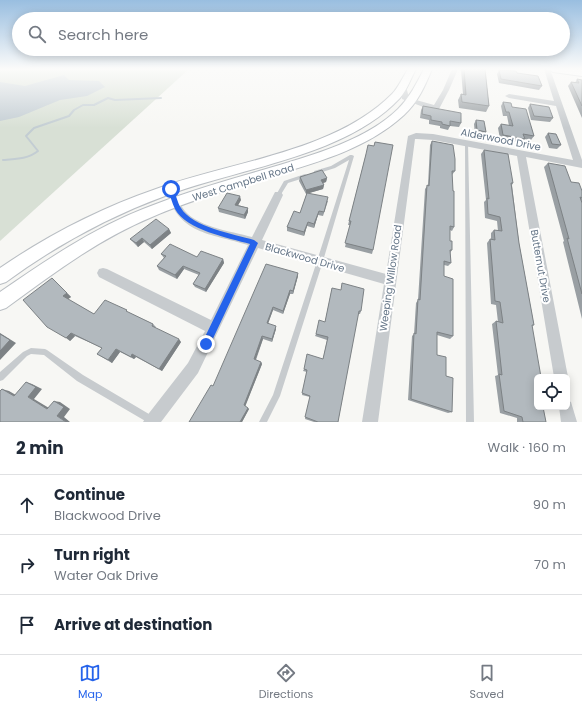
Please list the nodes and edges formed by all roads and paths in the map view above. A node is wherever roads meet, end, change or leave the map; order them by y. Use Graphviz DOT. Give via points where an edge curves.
graph roads {
  1 [pos="401,89"];
  2 [pos="404,89"];
  3 [pos="419,89"];
  4 [pos="447,89"];
  5 [pos="553,89"];
  6 [pos="509,96"];
  7 [pos="411,101"];
  8 [pos="558,104"];
  9 [pos="416,136"];
  10 [pos="466,143"];
  11 [pos="300,150"];
  12 [pos="522,154"];
  13 [pos="307,162"];
  14 [pos="580,165"];
  15 [pos="278,195"];
  16 [pos="173,196"];
  17 [pos="254,243"];
  18 [pos="320,262"];
  19 [pos="103,274"];
  20 [pos="0,277"];
  21 [pos="390,280"];
  22 [pos="0,302"];
  23 [pos="213,328"];
  24 [pos="560,374"];
  25 [pos="0,377"];
  26 [pos="567,410"];
  27 [pos="152,421"];
  28 [pos="373,421"];
  29 [pos="263,422"];
  30 [pos="470,422"];
  31 [pos="569,422"];
  1 -- 11 [label="main road, West Campbell Road" via="366,120 328,140"];
  2 -- 7 [label="street" via="405,96"];
  3 -- 7 [label="main road, West Campbell Road"];
  4 -- 7 [label="street" via="436,107"];
  5 -- 8 [label="street"];
  6 -- 8 [label="street"];
  7 -- 13 [label="main road, West Campbell Road" via="377,130 350,145"];
  8 -- 14 [label="street"];
  9 -- 10 [label="street, Alderwood Drive"];
  9 -- 21 [label="street, Weeping Willow Road" via="411,138 410,143"];
  10 -- 12 [label="street, Alderwood Drive"];
  10 -- 30 [label="lane"];
  11 -- 13 [label="main road"];
  11 -- 16 [label="main road, West Campbell Road"];
  12 -- 14 [label="street, Alderwood Drive"];
  12 -- 24 [label="street, Butternut Drive"];
  13 -- 16 [label="main road, West Campbell Road"];
  15 -- 17 [label="street"];
  15 -- 18 [label="lane" via="286,182 334,167 352,156"];
  16 -- 17 [label="street, Blackwood Drive" via="180,212 200,226"];
  16 -- 20 [label="main road, West Campbell Road" via="111,212 61,238"];
  16 -- 22 [label="main road, West Campbell Road" via="37,275"];
  17 -- 18 [label="street, Blackwood Drive"];
  17 -- 23 [label="street"];
  18 -- 21 [label="street, Blackwood Drive"];
  18 -- 29 [label="lane" via="276,396"];
  19 -- 23 [label="street"];
  21 -- 28 [label="street, Weeping Willow Road"];
  23 -- 27 [label="street" via="193,368"];
  25 -- 27 [label="lane" via="25,354 31,351 45,352 80,378"];
  26 -- 31 [label="street"];
}
